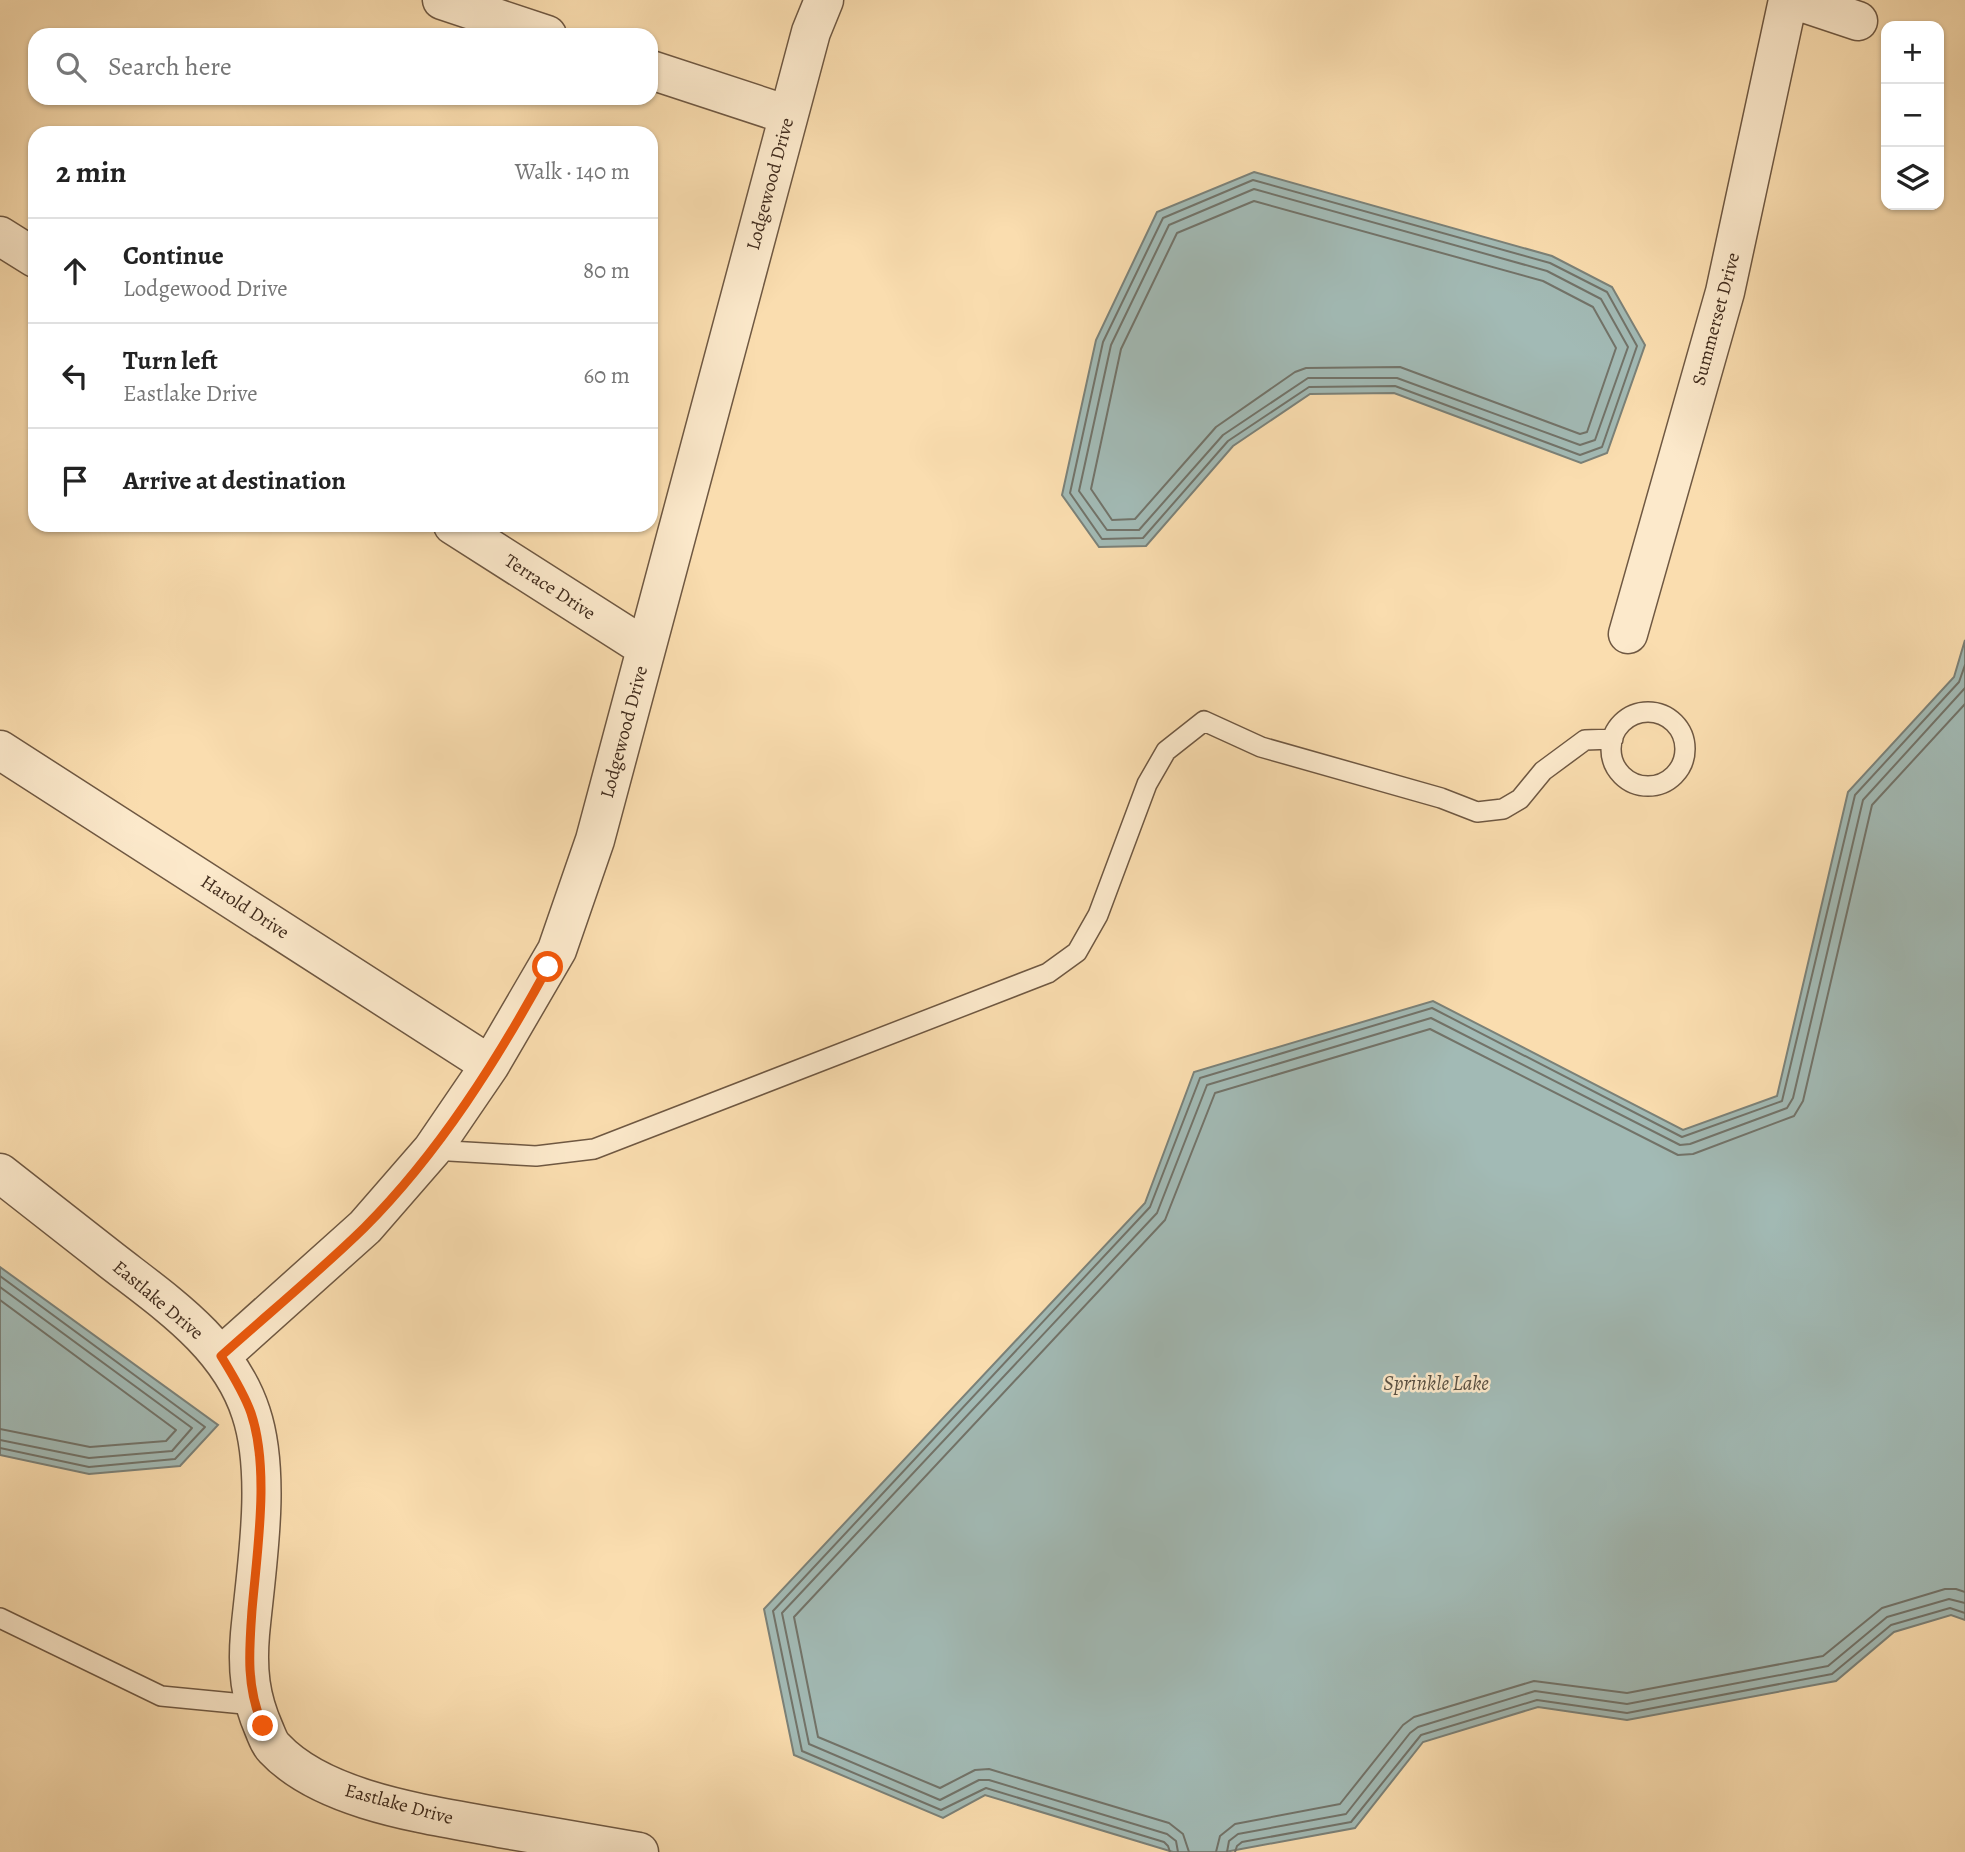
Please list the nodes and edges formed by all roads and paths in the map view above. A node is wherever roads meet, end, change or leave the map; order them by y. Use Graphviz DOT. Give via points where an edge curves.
graph roads {
  1 [pos="442,0"];
  2 [pos="824,0"];
  3 [pos="1788,0"];
  4 [pos="1795,0"];
  5 [pos="1858,21"];
  6 [pos="526,28"];
  7 [pos="658,72"];
  8 [pos="788,115"];
  9 [pos="0,236"];
  10 [pos="28,254"];
  11 [pos="464,532"];
  12 [pos="1628,634"];
  13 [pos="646,648"];
  14 [pos="1613,739"];
  15 [pos="0,750"];
  16 [pos="490,1065"];
  17 [pos="432,1150"];
  18 [pos="0,1172"];
  19 [pos="221,1356"];
  20 [pos="0,1618"];
  21 [pos="254,1705"];
  22 [pos="639,1852"];
  1 -- 6 [label="street"];
  2 -- 8 [label="street, Lodgewood Drive"];
  3 -- 12 [label="street, Summerset Drive" via="1725,292"];
  4 -- 5 [label="street"];
  7 -- 8 [label="street"];
  8 -- 13 [label="street, Lodgewood Drive"];
  9 -- 10 [label="street"];
  11 -- 13 [label="street, Terrace Drive"];
  13 -- 16 [label="street, Lodgewood Drive" via="575,903 557,950"];
  14 -- 17 [label="lane" via="1586,740 1544,771 1520,799 1503,809 1478,812 1261,747 1204,720 1166,751 1147,785 1098,915 1077,952 1048,973 594,1149 536,1156"];
  15 -- 16 [label="street, Harold Drive"];
  16 -- 17 [label="street, Lodgewood Drive"];
  17 -- 19 [label="street, Lodgewood Drive" via="365,1227"];
  18 -- 19 [label="street, Eastlake Drive" via="191,1324"];
  19 -- 21 [label="street, Eastlake Drive" via="251,1413 257,1441 260,1524 249,1673"];
  20 -- 21 [label="lane" via="161,1696"];
  21 -- 22 [label="street, Eastlake Drive" via="272,1746 298,1770 330,1786 419,1812"];
}
